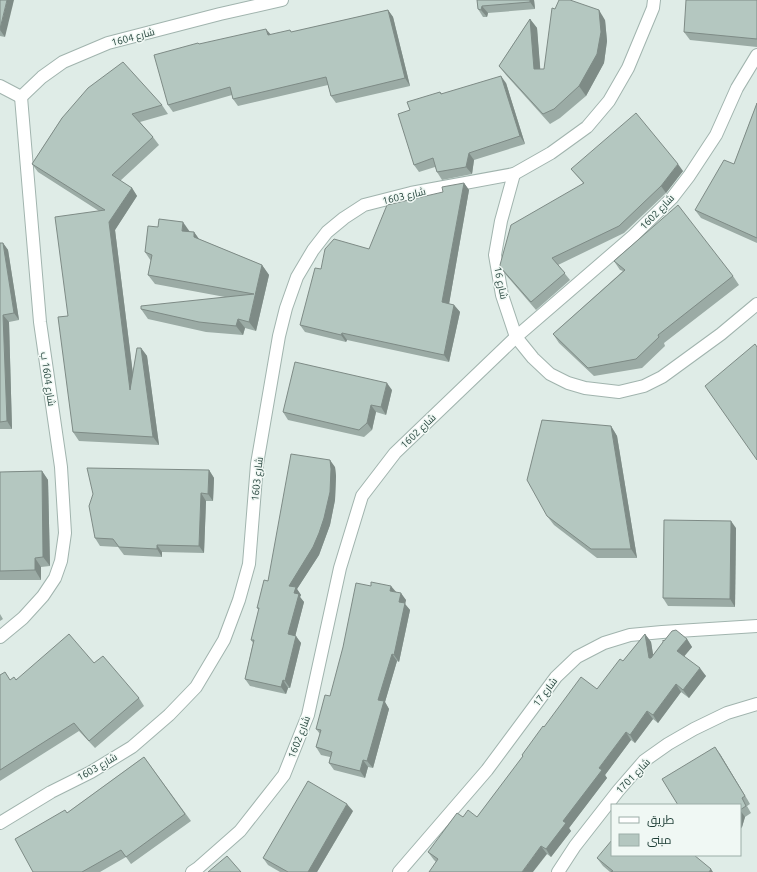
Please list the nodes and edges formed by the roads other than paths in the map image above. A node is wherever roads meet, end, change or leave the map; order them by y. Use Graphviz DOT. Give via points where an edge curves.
graph roads {
  1 [pos="282,0"];
  2 [pos="654,0"];
  3 [pos="757,55"];
  4 [pos="0,86"];
  5 [pos="21,97"];
  6 [pos="514,174"];
  7 [pos="757,304"];
  8 [pos="516,337"];
  9 [pos="757,626"];
  10 [pos="0,637"];
  11 [pos="757,704"];
  12 [pos="0,823"];
  13 [pos="192,872"];
  14 [pos="399,872"];
  15 [pos="558,872"];
  1 -- 5 [label="street, شارع 1604" via="108,43 63,62"];
  2 -- 6 [label="street" via="628,68 609,101 588,127 551,153"];
  3 -- 8 [label="street, شارع 1602" via="737,88 716,135 672,198 633,236"];
  4 -- 5 [label="street"];
  5 -- 10 [label="street, شارع 1604 ب" via="40,322 62,466 65,533 61,561 55,578 23,618"];
  6 -- 8 [label="street, شارع 16" via="495,255 502,295"];
  6 -- 12 [label="street, شارع 1603" via="411,193 364,206 344,218 322,238 297,277 286,308 257,464 249,564 224,640 196,687 132,747"];
  7 -- 8 [label="street, شارع 16" via="662,377 644,386 619,392 579,386 550,374 532,358"];
  8 -- 13 [label="street, شارع 1602" via="395,453 362,496 340,568 308,715 284,775 240,831"];
  9 -- 14 [label="street, شارع 17" via="630,635 604,643 577,657 556,676 487,770"];
  11 -- 15 [label="street, شارع 1701" via="727,713 694,729 644,761 575,846"];
}
